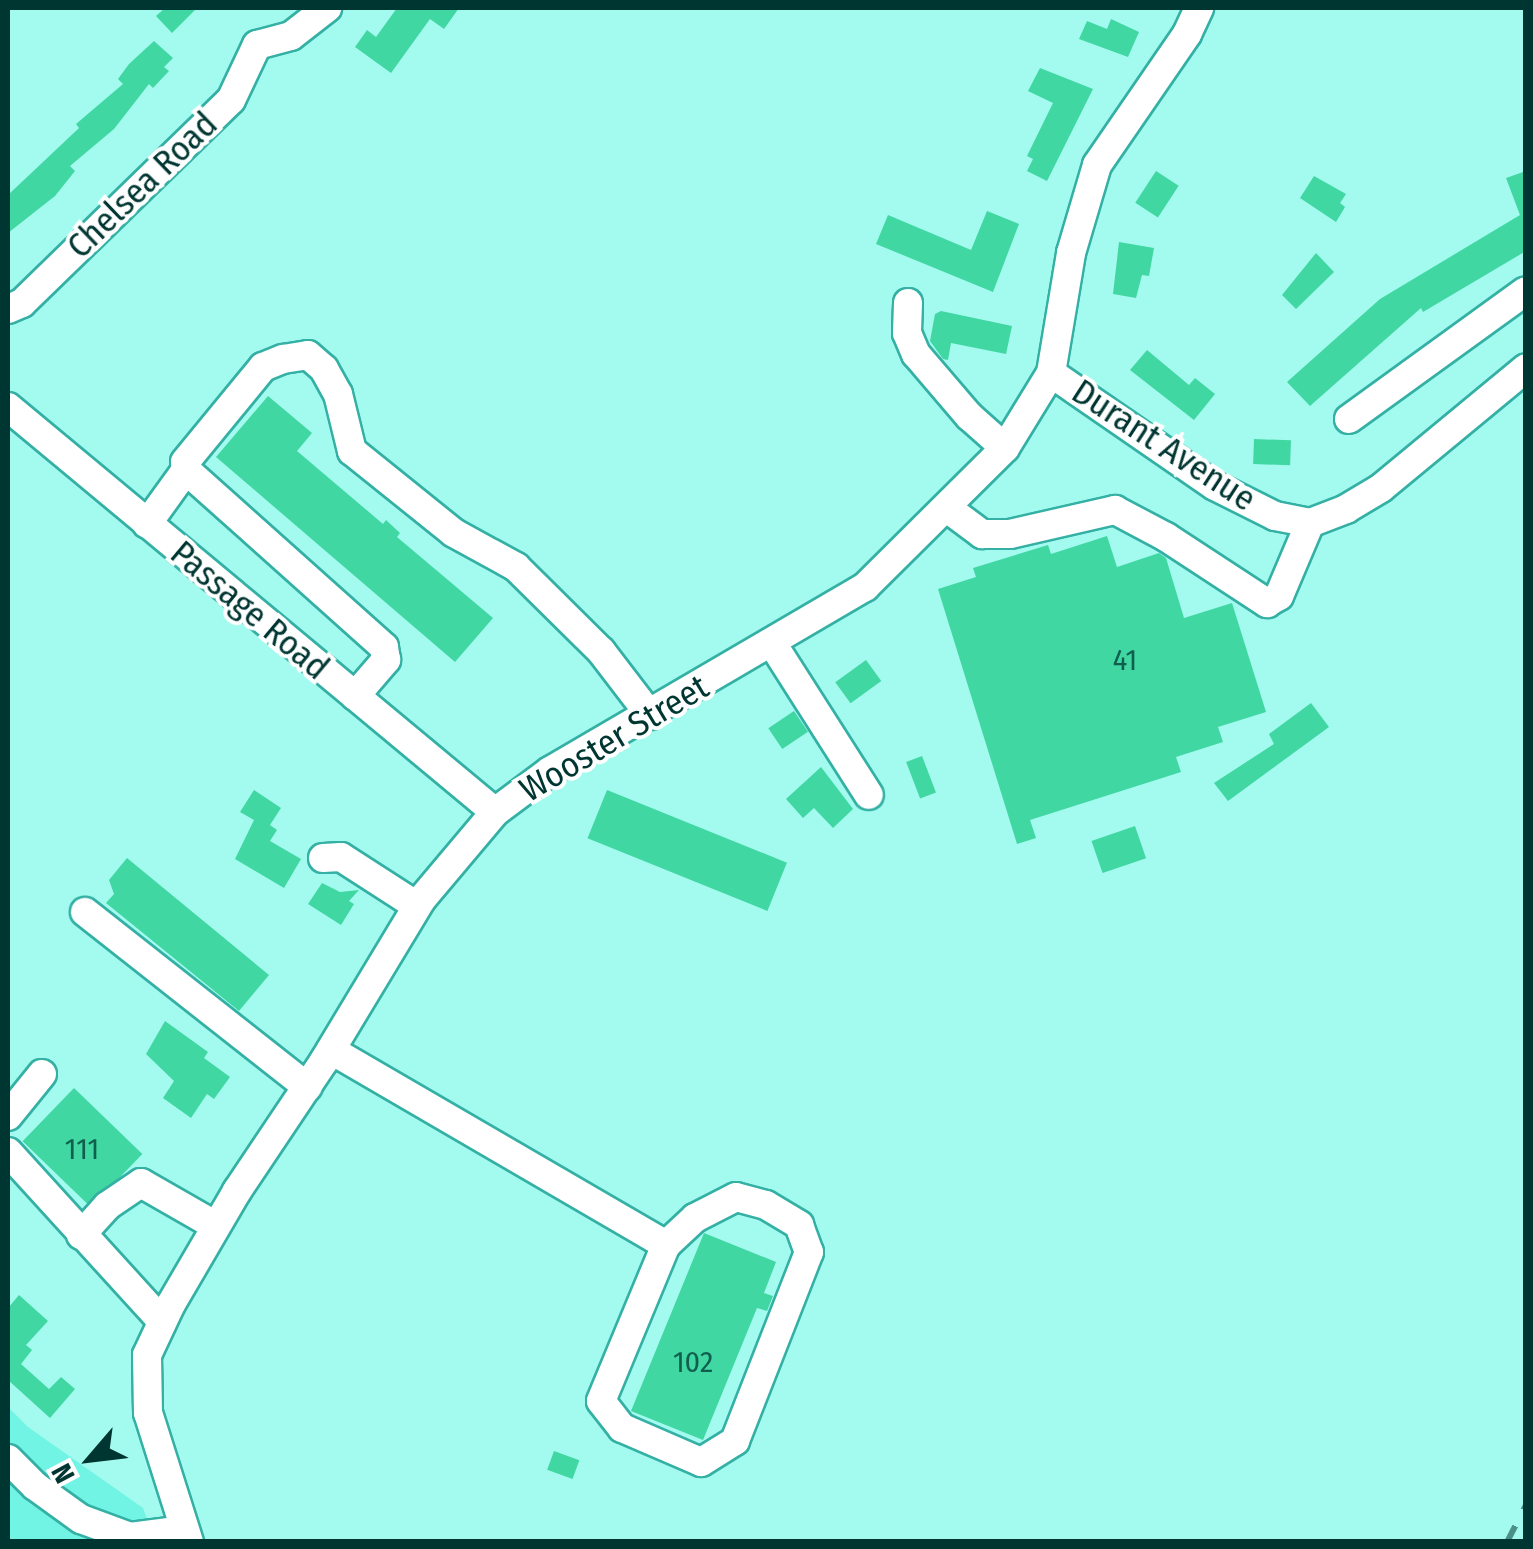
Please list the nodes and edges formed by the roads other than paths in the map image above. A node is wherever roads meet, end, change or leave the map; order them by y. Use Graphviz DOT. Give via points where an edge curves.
graph roads {
  1 [pos="327,8"];
  2 [pos="1199,8"];
  3 [pos="1526,291"];
  4 [pos="908,302"];
  5 [pos="8,309"];
  6 [pos="1051,373"];
  7 [pos="1524,373"];
  8 [pos="8,407"];
  9 [pos="1349,419"];
  10 [pos="1005,448"];
  11 [pos="186,470"];
  12 [pos="947,508"];
  13 [pos="1310,523"];
  14 [pos="147,524"];
  15 [pos="772,642"];
  16 [pos="354,696"];
  17 [pos="650,716"];
  18 [pos="869,795"];
  19 [pos="494,812"];
  20 [pos="323,858"];
  21 [pos="418,906"];
  22 [pos="85,912"];
  23 [pos="330,1050"];
  24 [pos="42,1074"];
  25 [pos="306,1087"];
  26 [pos="8,1116"];
  27 [pos="8,1152"];
  28 [pos="216,1226"];
  29 [pos="81,1235"];
  30 [pos="666,1244"];
  31 [pos="162,1322"];
  32 [pos="8,1458"];
  33 [pos="187,1536"];
  1 -- 5 [label="street, Chelsea Road" via="290,36 257,44 230,100"];
  2 -- 6 [label="street, Wooster Street" via="1097,166 1071,254"];
  3 -- 9 [label="street"];
  4 -- 10 [label="street" via="907,333 916,354"];
  6 -- 10 [label="street, Wooster Street"];
  6 -- 13 [label="street, Durant Avenue" via="1215,486 1275,516"];
  7 -- 13 [label="street" via="1381,488"];
  8 -- 14 [label="street, Passage Road"];
  10 -- 12 [label="street, Wooster Street"];
  11 -- 14 [label="street"];
  11 -- 16 [label="street" via="384,647 386,660"];
  11 -- 17 [label="street" via="185,462 263,367 308,355 338,394 352,451 454,533 516,567 602,650"];
  12 -- 13 [label="street" via="982,534 1115,510 1267,603 1279,596"];
  12 -- 15 [label="street, Wooster Street" via="864,587"];
  14 -- 16 [label="street, Passage Road"];
  15 -- 17 [label="street, Wooster Street"];
  15 -- 18 [label="street"];
  16 -- 19 [label="street, Passage Road"];
  17 -- 19 [label="street, Wooster Street" via="550,771"];
  19 -- 21 [label="street, Wooster Street"];
  20 -- 21 [label="street" via="342,857"];
  21 -- 23 [label="street, Wooster Street"];
  22 -- 25 [label="street"];
  23 -- 25 [label="street, Wooster Street"];
  23 -- 30 [label="street"];
  24 -- 26 [label="street"];
  25 -- 28 [label="street, Wooster Street"];
  27 -- 29 [label="street"];
  28 -- 29 [label="street" via="141,1183"];
  28 -- 31 [label="street, Wooster Street"];
  29 -- 31 [label="street"];
  30 -- 30 [label="street" via="695,1218 736,1197 799,1224 809,1252 734,1441 702,1462 622,1428 601,1401"];
  31 -- 33 [label="street, Wooster Street" via="147,1355 148,1414"];
  32 -- 33 [label="street" via="80,1519 130,1537"];
}
